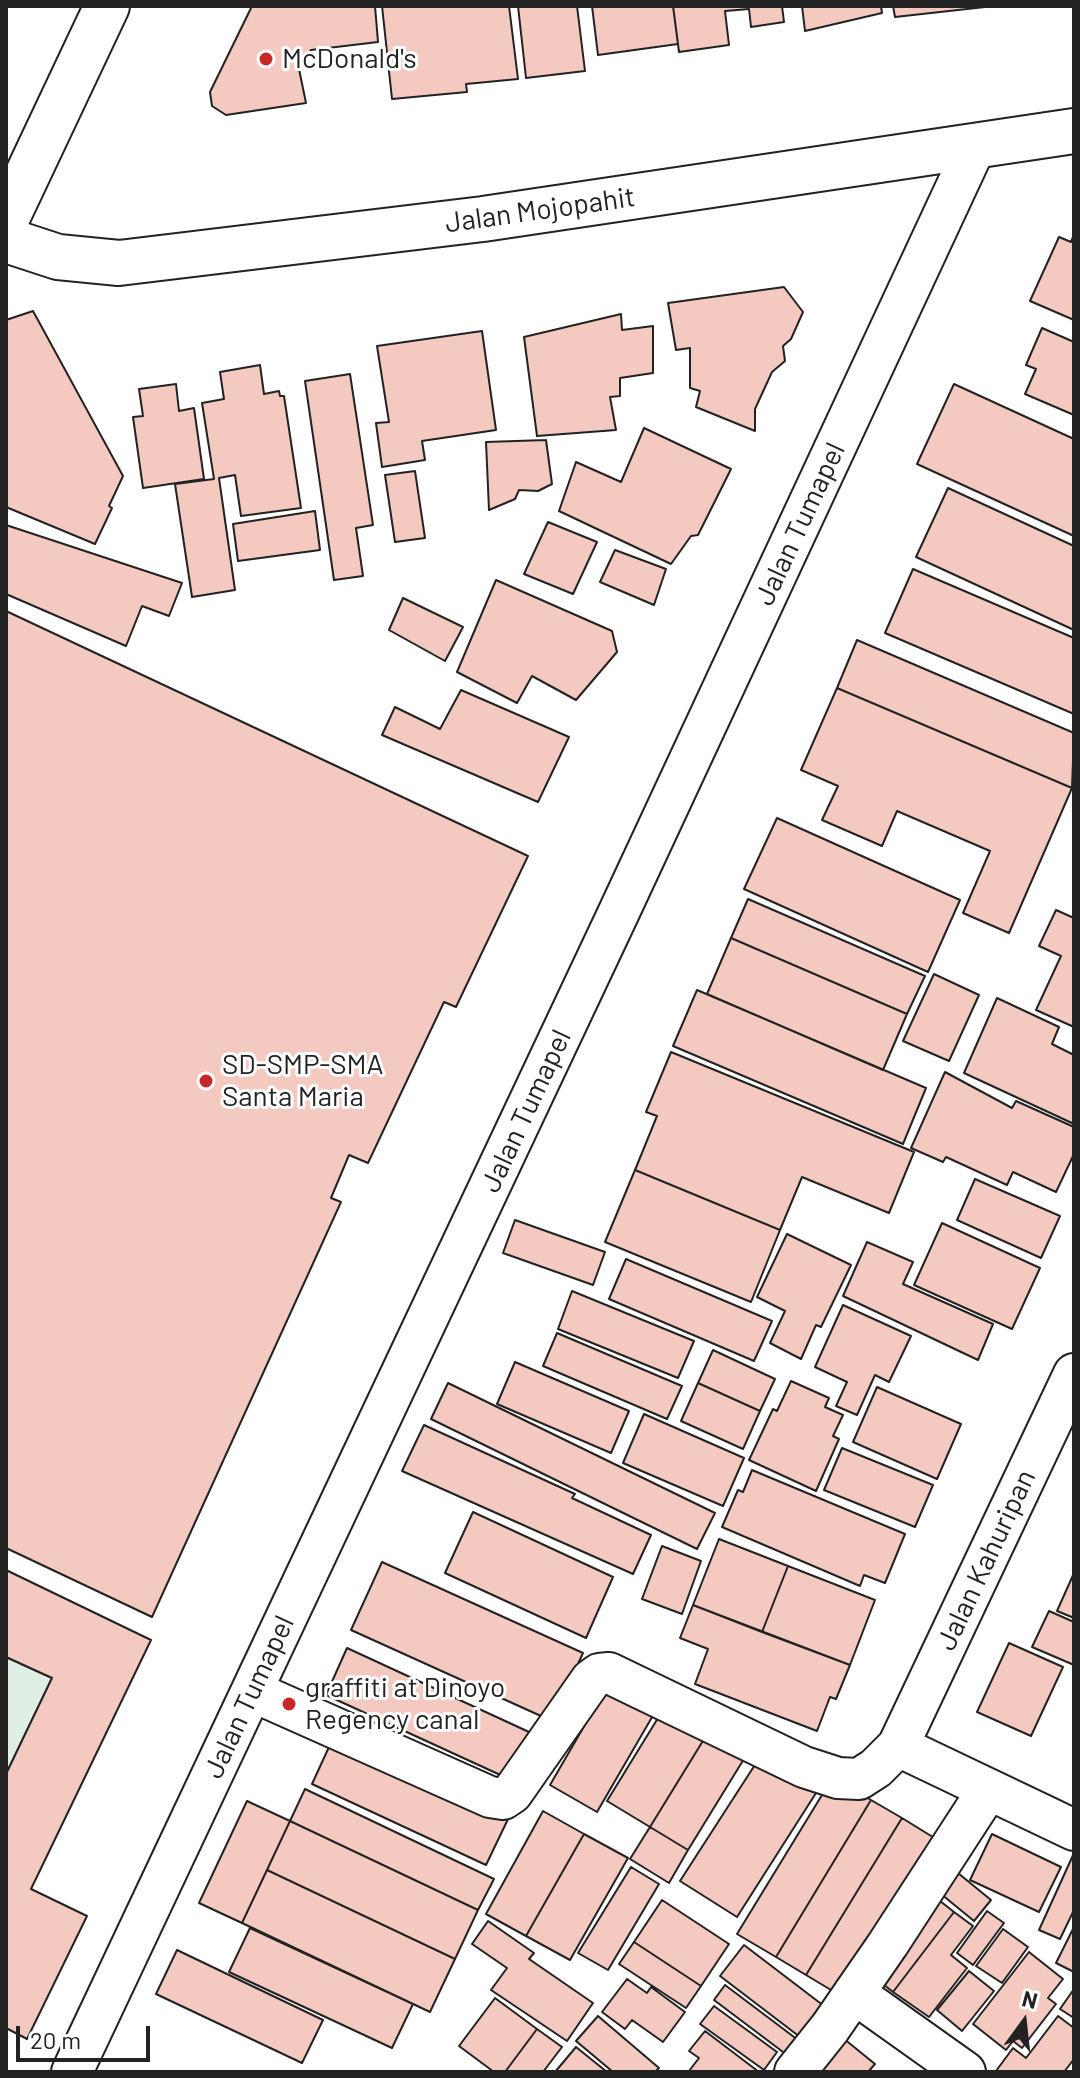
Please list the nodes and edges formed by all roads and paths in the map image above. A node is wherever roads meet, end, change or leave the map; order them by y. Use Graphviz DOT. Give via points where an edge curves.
graph roads {
  1 [pos="107,6"];
  2 [pos="1074,131"];
  3 [pos="975,147"];
  4 [pos="6,220"];
  5 [pos="6,240"];
  6 [pos="1074,1374"];
  7 [pos="252,1691"];
  8 [pos="898,1746"];
  9 [pos="988,1790"];
  10 [pos="1074,1830"];
  11 [pos="854,1993"];
  12 [pos="72,2072"];
  13 [pos="795,2072"];
  14 [pos="965,2072"];
  1 -- 4 [label="street"];
  2 -- 3 [label="street, Jalan Mojopahit"];
  3 -- 5 [label="street, Jalan Mojopahit" via="483,219 119,263 58,257"];
  3 -- 7 [label="street, Jalan Tumapel"];
  6 -- 8 [label="street, Jalan Kahuripan"];
  7 -- 8 [label="street" via="503,1799 599,1674 609,1673 750,1743 838,1778 859,1779"];
  7 -- 12 [label="street, Jalan Tumapel"];
  8 -- 9 [label="street"];
  9 -- 10 [label="street"];
  9 -- 11 [label="street"];
  11 -- 13 [label="street"];
  11 -- 14 [label="street"];
}
